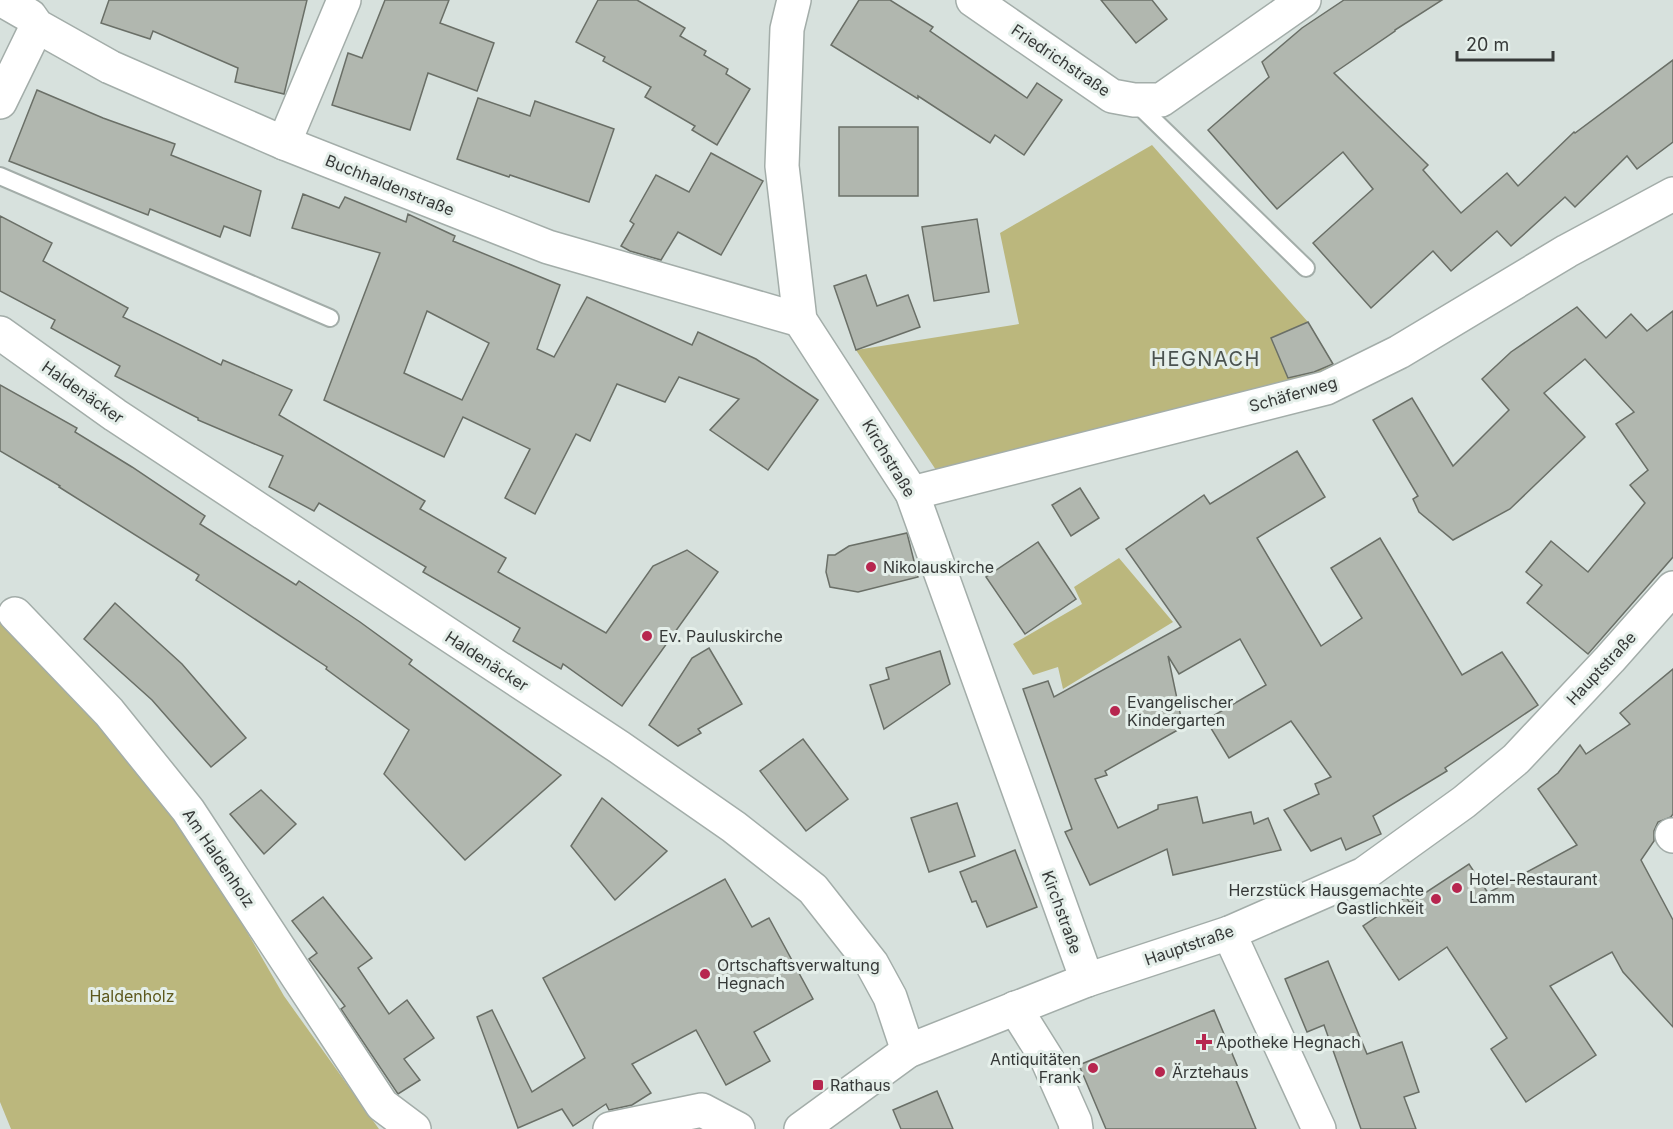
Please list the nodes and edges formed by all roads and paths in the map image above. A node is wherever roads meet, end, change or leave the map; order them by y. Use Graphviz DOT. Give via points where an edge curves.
graph roads {
  1 [pos="2,0"];
  2 [pos="344,0"];
  3 [pos="794,0"];
  4 [pos="973,0"];
  5 [pos="1304,0"];
  6 [pos="34,14"];
  7 [pos="1134,100"];
  8 [pos="0,102"];
  9 [pos="284,143"];
  10 [pos="0,176"];
  11 [pos="1673,194"];
  12 [pos="1306,268"];
  13 [pos="330,318"];
  14 [pos="800,320"];
  15 [pos="0,333"];
  16 [pos="912,493"];
  17 [pos="1673,588"];
  18 [pos="8,609"];
  19 [pos="1229,933"];
  20 [pos="1087,980"];
  21 [pos="1015,1008"];
  22 [pos="908,1051"];
  23 [pos="414,1129"];
  24 [pos="610,1129"];
  25 [pos="738,1129"];
  26 [pos="801,1129"];
  27 [pos="1076,1129"];
  28 [pos="1319,1129"];
  1 -- 6 [label="street, Buchhaldenstraße"];
  2 -- 9 [label="street"];
  3 -- 14 [label="street, Kirchstraße" via="787,29 782,166"];
  4 -- 7 [label="street, Friedrichstraße" via="1112,96"];
  5 -- 7 [label="street, Friedrichstraße" via="1161,100"];
  6 -- 8 [label="street"];
  6 -- 9 [label="street, Buchhaldenstraße" via="110,67"];
  7 -- 12 [label="lane"];
  9 -- 14 [label="street, Buchhaldenstraße" via="548,247"];
  10 -- 13 [label="lane"];
  11 -- 16 [label="street, Schäferweg" via="1567,251 1399,352 1326,388"];
  14 -- 16 [label="street, Kirchstraße"];
  15 -- 22 [label="street, Haldenäcker" via="115,416 619,747 813,889 872,964 890,997"];
  16 -- 20 [label="street, Kirchstraße"];
  17 -- 19 [label="street, Hauptstraße" via="1516,759 1464,802 1364,874"];
  18 -- 23 [label="street, Am Haldenholz" via="109,712 188,810 382,1105"];
  19 -- 20 [label="street, Hauptstraße"];
  19 -- 28 [label="street"];
  20 -- 21 [label="street, Hauptstraße"];
  21 -- 22 [label="street, Hauptstraße"];
  21 -- 27 [label="street" via="1047,1059"];
  22 -- 26 [label="street, Hauptstraße"];
  24 -- 25 [label="street" via="702,1110"];
}
